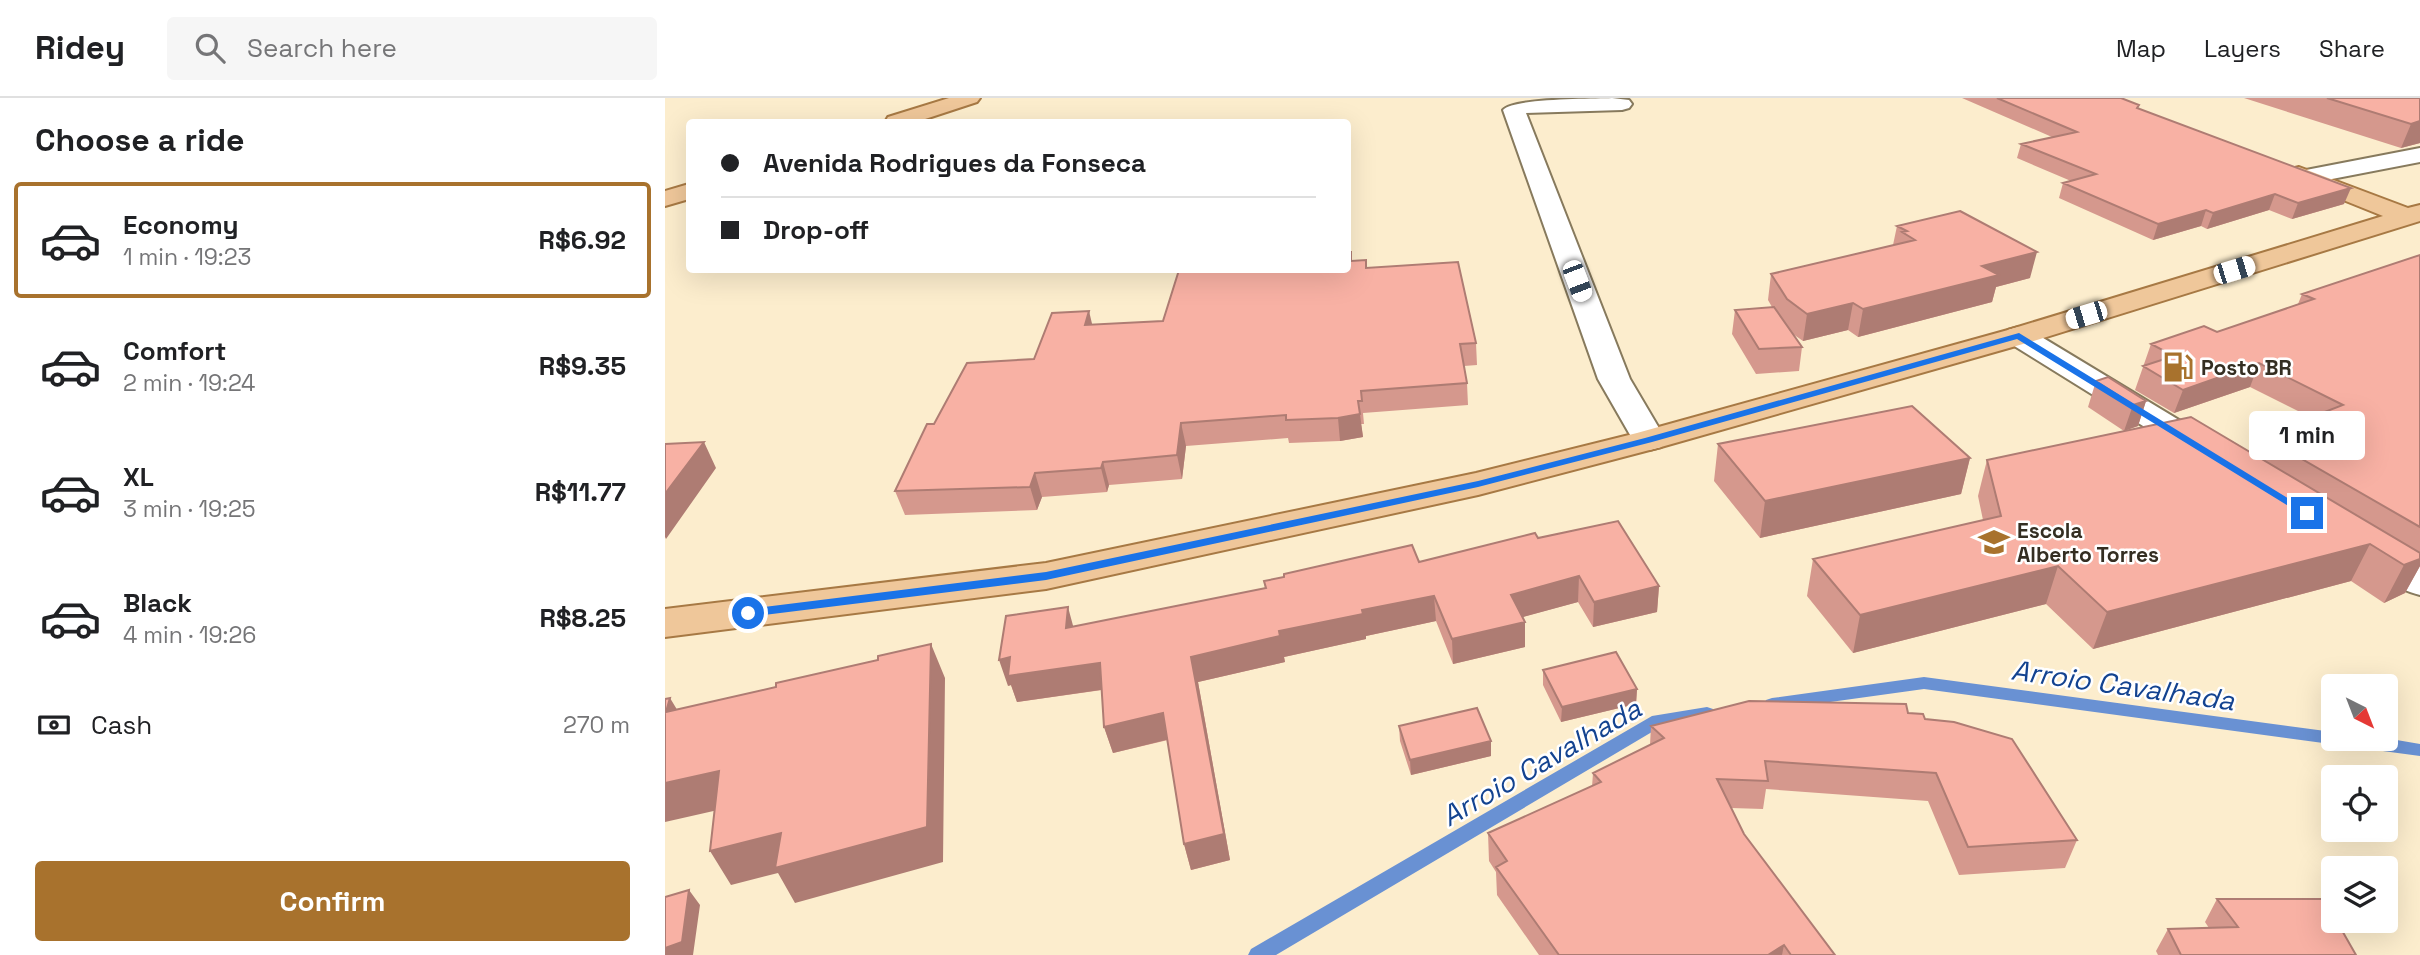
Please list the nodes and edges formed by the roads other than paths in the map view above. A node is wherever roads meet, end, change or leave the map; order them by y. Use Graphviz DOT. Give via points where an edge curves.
graph roads {
  1 [pos="970,98"];
  2 [pos="1622,104"];
  3 [pos="906,119"];
  4 [pos="2420,155"];
  5 [pos="2281,167"];
  6 [pos="2306,177"];
  7 [pos="686,192"];
  8 [pos="665,199"];
  9 [pos="2414,215"];
  10 [pos="2019,336"];
  11 [pos="1649,440"];
  12 [pos="2233,467"];
  13 [pos="2338,532"];
  14 [pos="2420,582"];
  15 [pos="665,623"];
  1 -- 3 [label="main road"];
  2 -- 11 [label="street" via="1514,110 1613,379"];
  4 -- 6 [label="street"];
  5 -- 6 [label="main road"];
  6 -- 9 [label="main road"];
  7 -- 8 [label="main road"];
  9 -- 10 [label="main road"];
  10 -- 11 [label="main road"];
  10 -- 12 [label="street"];
  11 -- 15 [label="main road" via="1478,484 1046,576"];
  13 -- 14 [label="street"];
}
